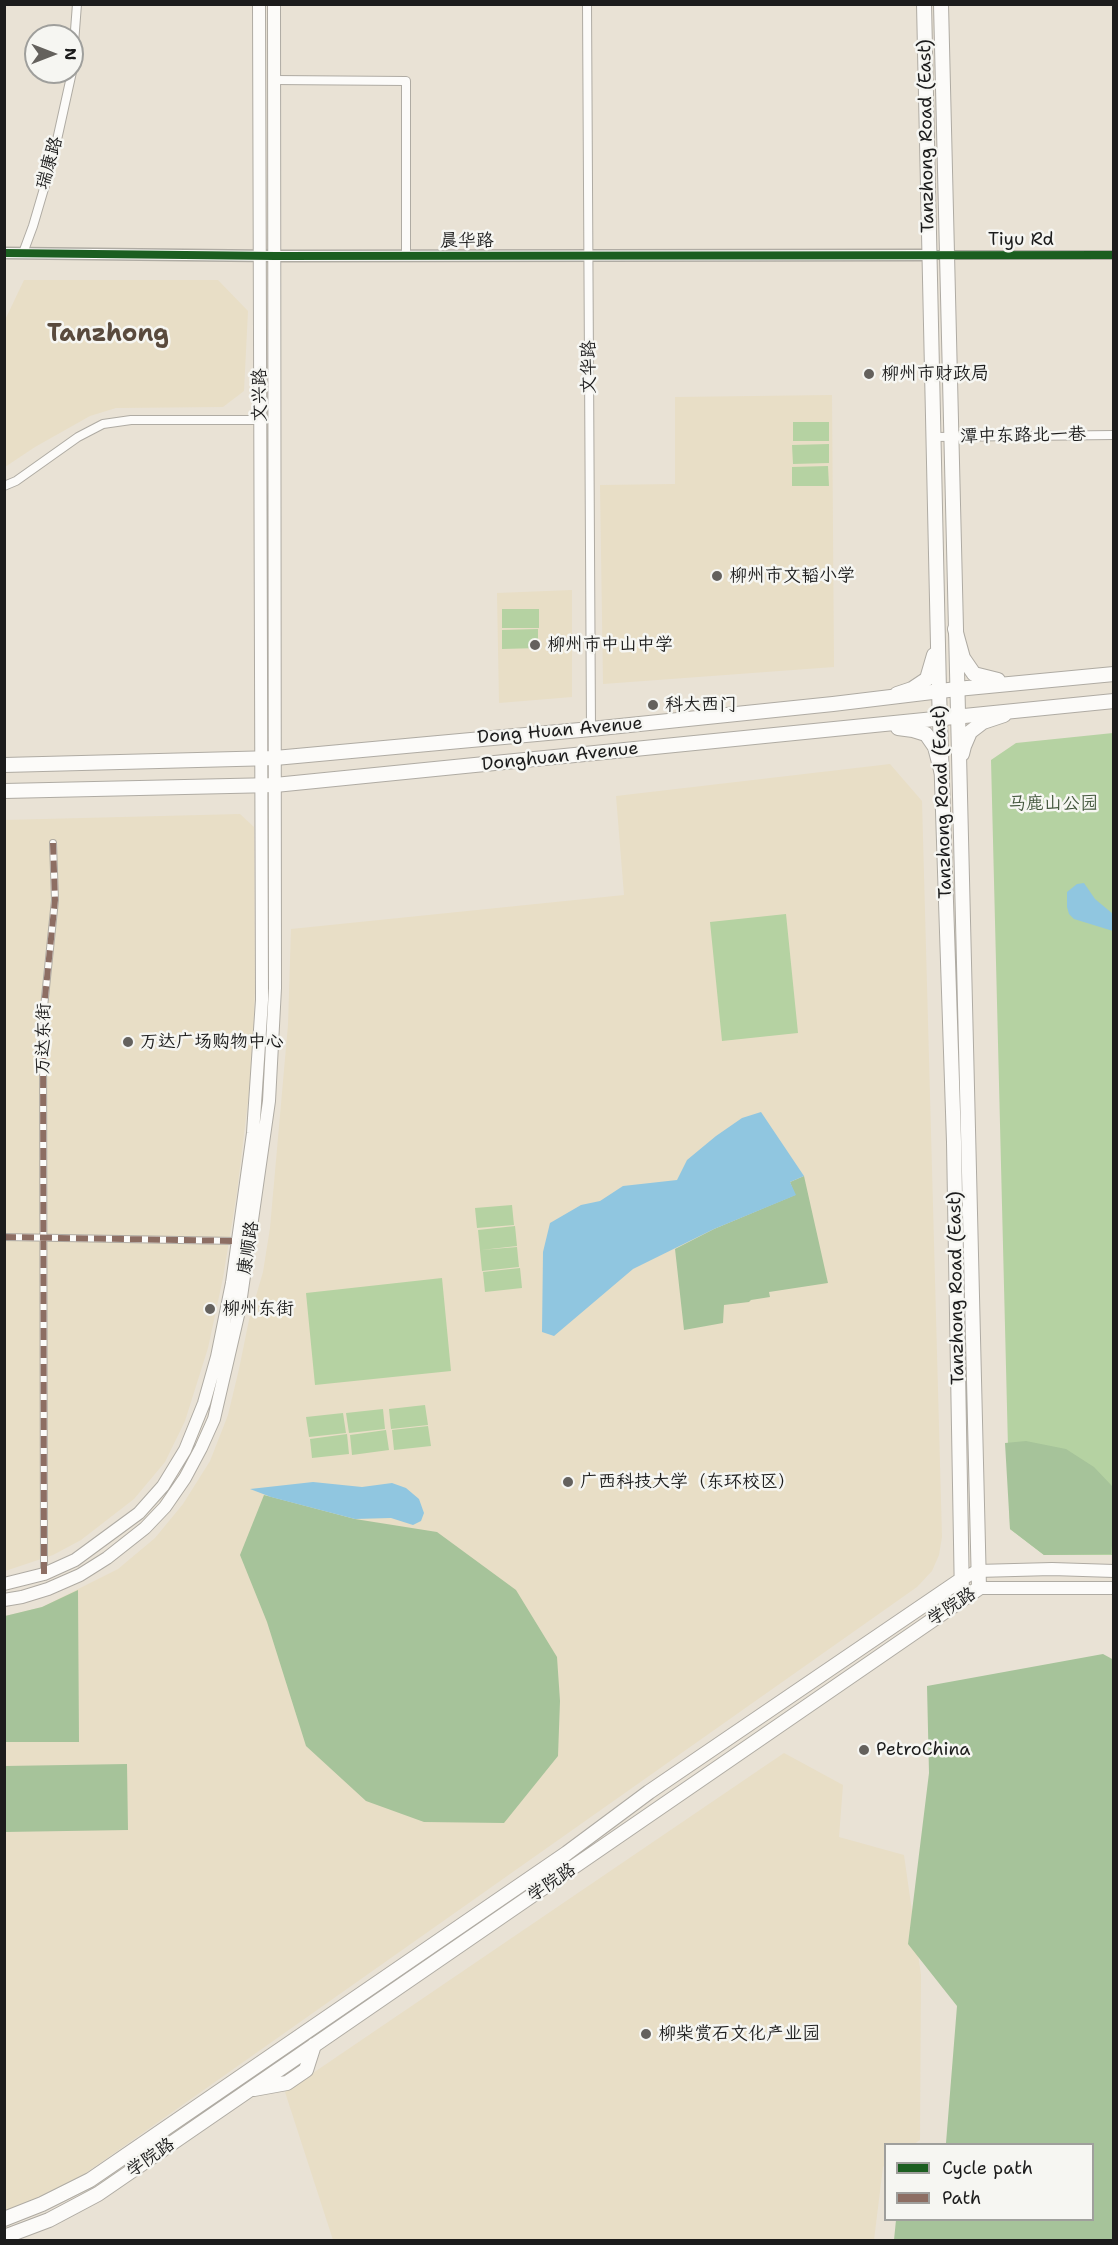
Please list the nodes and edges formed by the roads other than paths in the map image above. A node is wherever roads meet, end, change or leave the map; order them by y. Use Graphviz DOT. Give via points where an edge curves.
graph roads {
  1 [pos="77,4"];
  2 [pos="260,4"];
  3 [pos="274,4"];
  4 [pos="587,4"];
  5 [pos="924,4"];
  6 [pos="941,4"];
  7 [pos="76,24"];
  8 [pos="274,80"];
  9 [pos="69,84"];
  10 [pos="4,253"];
  11 [pos="23,253"];
  12 [pos="947,254"];
  13 [pos="588,255"];
  14 [pos="929,255"];
  15 [pos="1113,255"];
  16 [pos="260,256"];
  17 [pos="275,256"];
  18 [pos="406,256"];
  19 [pos="260,420"];
  20 [pos="1113,435"];
  21 [pos="933,437"];
  22 [pos="951,437"];
  23 [pos="4,486"];
  24 [pos="955,629"];
  25 [pos="938,632"];
  26 [pos="1113,674"];
  27 [pos="1021,682"];
  28 [pos="957,689"];
  29 [pos="939,691"];
  30 [pos="889,697"];
  31 [pos="1113,701"];
  32 [pos="1017,711"];
  33 [pos="958,716"];
  34 [pos="940,719"];
  35 [pos="875,726"];
  36 [pos="591,729"];
  37 [pos="268,758"];
  38 [pos="4,765"];
  39 [pos="942,774"];
  40 [pos="959,774"];
  41 [pos="268,785"];
  42 [pos="4,791"];
  43 [pos="52,843"];
  44 [pos="4,1237"];
  45 [pos="43,1237"];
  46 [pos="238,1241"];
  47 [pos="977,1571"];
  48 [pos="1113,1571"];
  49 [pos="44,1574"];
  50 [pos="962,1579"];
  51 [pos="4,1584"];
  52 [pos="1113,1587"];
  53 [pos="979,1588"];
  54 [pos="962,1599"];
  55 [pos="4,1600"];
  56 [pos="4,2219"];
  57 [pos="4,2237"];
  1 -- 7 [label="street, 瑞康路"];
  2 -- 16 [label="main road, 文兴路"];
  3 -- 8 [label="main road, 文兴路"];
  4 -- 13 [label="street, 文华路"];
  5 -- 14 [label="main road, Tanzhong Road (East)"];
  6 -- 12 [label="main road, Tanzhong Road (East)"];
  8 -- 17 [label="main road, 文兴路"];
  8 -- 18 [label="street" via="406,81"];
  9 -- 11 [label="street, 瑞康路" via="53,158"];
  10 -- 11 [label="street, 晨华路"];
  11 -- 16 [label="street, 晨华路"];
  12 -- 14 [label="street, Tiyu Rd"];
  12 -- 15 [label="street, Tiyu Rd"];
  12 -- 22 [label="main road, Tanzhong Road (East)"];
  13 -- 14 [label="street, 晨华路"];
  13 -- 18 [label="street, 晨华路"];
  13 -- 36 [label="street, 文华路"];
  14 -- 21 [label="main road, Tanzhong Road (East)"];
  16 -- 17 [label="street, 晨华路"];
  16 -- 19 [label="main road, 文兴路"];
  17 -- 18 [label="street, 晨华路"];
  17 -- 37 [label="main road, 文兴路"];
  19 -- 23 [label="street" via="131,420 103,424"];
  19 -- 37 [label="main road, 文兴路"];
  20 -- 22 [label="street, 潭中东路北一巷"];
  21 -- 22 [label="street, 潭中东路北一巷"];
  21 -- 25 [label="main road, Tanzhong Road (East)"];
  22 -- 24 [label="main road, Tanzhong Road (East)"];
  24 -- 27 [label="main road" via="963,658 974,674"];
  24 -- 28 [label="main road, Tanzhong Road (East)"];
  25 -- 29 [label="main road, Tanzhong Road (East)"];
  25 -- 30 [label="main road" via="927,679"];
  26 -- 27 [label="main road, Dong Huan Avenue"];
  27 -- 28 [label="main road, Dong Huan Avenue"];
  28 -- 29 [label="main road, Dong Huan Avenue"];
  28 -- 33 [label="main road, Tanzhong Road (East)"];
  29 -- 30 [label="main road, Dong Huan Avenue"];
  29 -- 34 [label="main road, Tanzhong Road (East)"];
  30 -- 36 [label="main road, Dong Huan Avenue"];
  31 -- 32 [label="main road, Donghuan Avenue"];
  32 -- 33 [label="main road, Donghuan Avenue"];
  32 -- 40 [label="main road" via="983,722 970,732 963,746"];
  33 -- 34 [label="main road, Donghuan Avenue"];
  33 -- 40 [label="main road, Tanzhong Road (East)"];
  34 -- 35 [label="main road, Donghuan Avenue"];
  34 -- 39 [label="main road, Tanzhong Road (East)"];
  35 -- 39 [label="main road" via="926,734 935,747"];
  35 -- 41 [label="main road, Donghuan Avenue"];
  36 -- 37 [label="main road, Dong Huan Avenue"];
  37 -- 38 [label="main road, Dong Huan Avenue"];
  37 -- 41 [label="main road, 文兴路"];
  39 -- 50 [label="main road, Tanzhong Road (East)" via="954,1130"];
  40 -- 47 [label="main road, Tanzhong Road (East)"];
  41 -- 42 [label="main road, Donghuan Avenue"];
  41 -- 46 [label="main road, 康顺路" via="262,1000 253,1133"];
  41 -- 55 [label="main road, 康顺路" via="275,988 269,1101 239,1311 214,1419 185,1478 145,1528 80,1575 22,1598"];
  43 -- 45 [label="street, 万达东街" via="55,900 43,1017"];
  44 -- 45 [label="street"];
  45 -- 46 [label="street"];
  45 -- 49 [label="street, 万达东街"];
  46 -- 49 [label="main road, 康顺路" via="217,1357 185,1450 163,1486 139,1513 75,1560"];
  47 -- 48 [label="main road, 学院路"];
  47 -- 50 [label="main road, 学院路"];
  47 -- 53 [label="main road, Tanzhong Road (East)"];
  49 -- 51 [label="main road, 康顺路"];
  50 -- 54 [label="main road, Tanzhong Road (East)"];
  50 -- 56 [label="main road, 学院路" via="90,2180"];
  52 -- 53 [label="main road, 学院路"];
  53 -- 54 [label="main road, 学院路"];
  54 -- 57 [label="main road, 学院路" via="98,2194 49,2220"];
}
